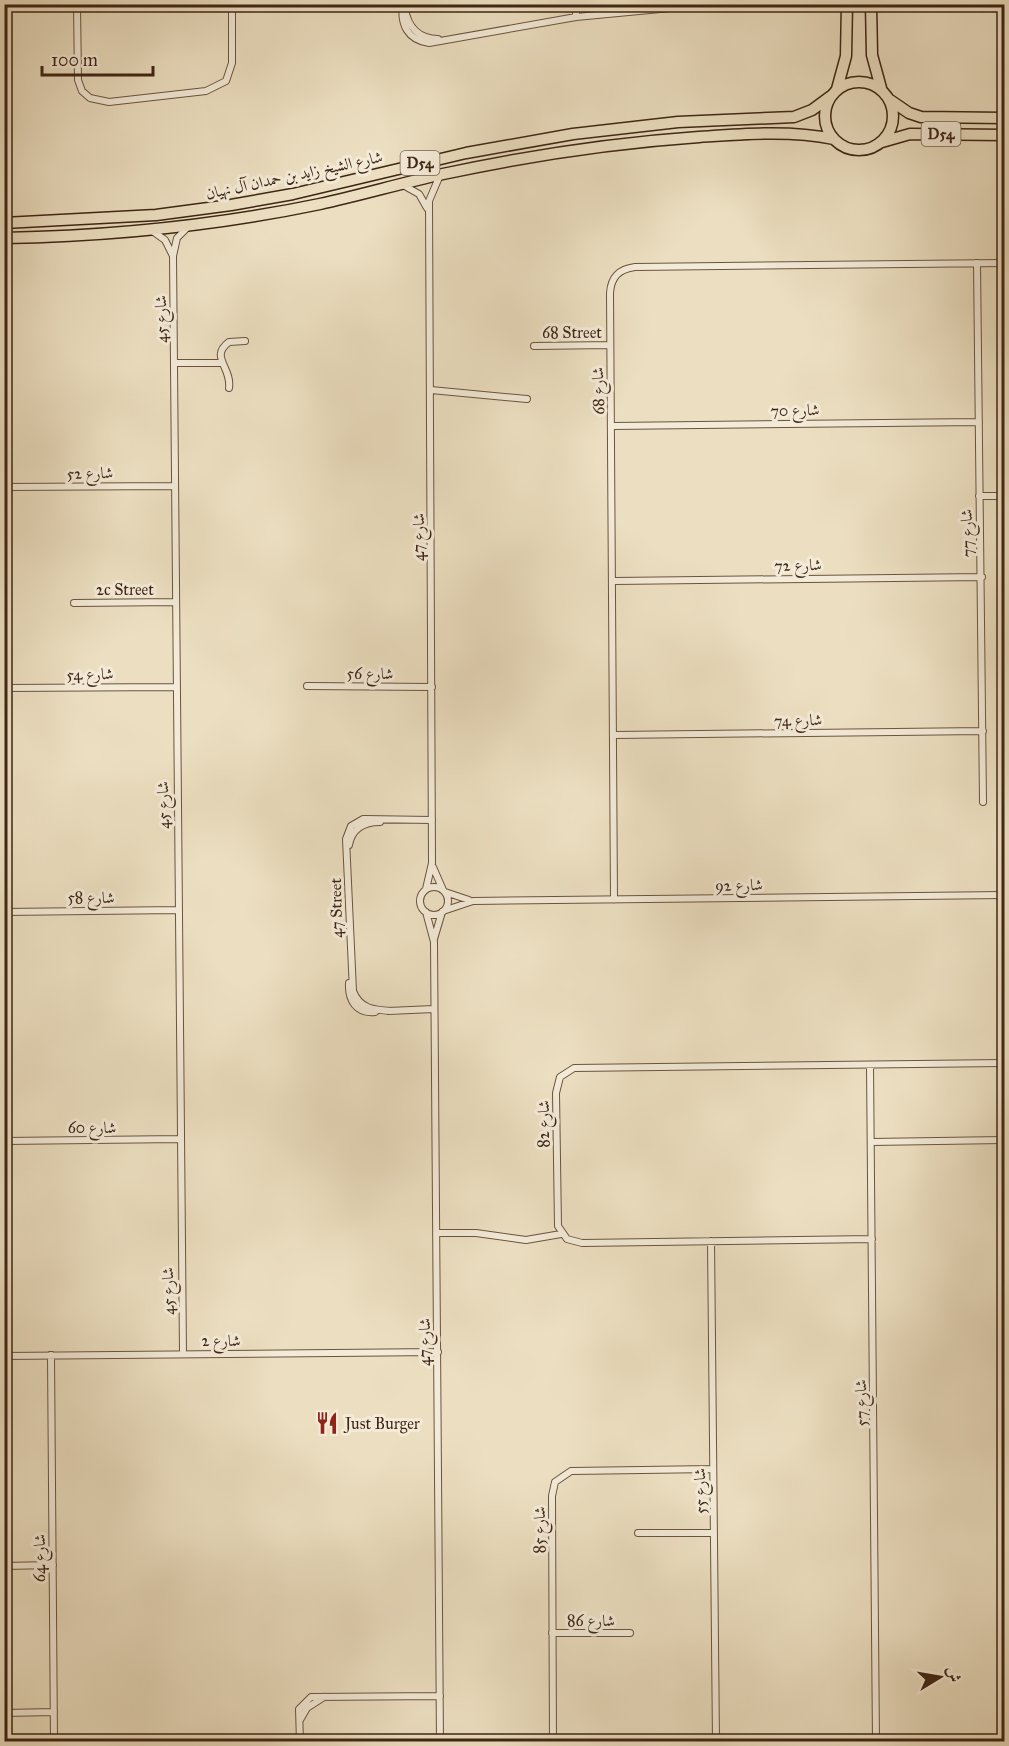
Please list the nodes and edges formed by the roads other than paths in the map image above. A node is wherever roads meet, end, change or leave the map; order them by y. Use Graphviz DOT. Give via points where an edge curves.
graph roads {
  1 [pos="77,4"];
  2 [pos="232,4"];
  3 [pos="403,4"];
  4 [pos="576,4"];
  5 [pos="713,4"];
  6 [pos="847,4"];
  7 [pos="871,4"];
  8 [pos="696,5"];
  9 [pos="576,17"];
  10 [pos="880,88"];
  11 [pos="834,92"];
  12 [pos="890,100"];
  13 [pos="1005,118"];
  14 [pos="1005,135"];
  15 [pos="834,139"];
  16 [pos="879,144"];
  17 [pos="440,175"];
  18 [pos="401,185"];
  19 [pos="428,211"];
  20 [pos="156,215"];
  21 [pos="86,220"];
  22 [pos="4,223"];
  23 [pos="190,225"];
  24 [pos="150,230"];
  25 [pos="104,236"];
  26 [pos="4,237"];
  27 [pos="29,237"];
  28 [pos="173,256"];
  29 [pos="1005,262"];
  30 [pos="977,263"];
  31 [pos="245,341"];
  32 [pos="610,345"];
  33 [pos="534,346"];
  34 [pos="175,363"];
  35 [pos="222,363"];
  36 [pos="230,388"];
  37 [pos="431,390"];
  38 [pos="527,399"];
  39 [pos="979,422"];
  40 [pos="612,426"];
  41 [pos="175,486"];
  42 [pos="4,488"];
  43 [pos="979,496"];
  44 [pos="1005,496"];
  45 [pos="982,577"];
  46 [pos="614,581"];
  47 [pos="175,602"];
  48 [pos="74,603"];
  49 [pos="307,686"];
  50 [pos="175,687"];
  51 [pos="432,687"];
  52 [pos="4,688"];
  53 [pos="983,731"];
  54 [pos="614,735"];
  55 [pos="983,802"];
  56 [pos="432,820"];
  57 [pos="432,863"];
  58 [pos="426,889"];
  59 [pos="444,891"];
  60 [pos="1005,895"];
  61 [pos="614,900"];
  62 [pos="473,901"];
  63 [pos="178,910"];
  64 [pos="442,911"];
  65 [pos="4,912"];
  66 [pos="426,912"];
  67 [pos="434,942"];
  68 [pos="434,1009"];
  69 [pos="1005,1063"];
  70 [pos="870,1065"];
  71 [pos="180,1139"];
  72 [pos="1005,1140"];
  73 [pos="4,1141"];
  74 [pos="871,1142"];
  75 [pos="437,1233"];
  76 [pos="561,1234"];
  77 [pos="872,1239"];
  78 [pos="711,1241"];
  79 [pos="438,1352"];
  80 [pos="183,1354"];
  81 [pos="51,1355"];
  82 [pos="4,1356"];
  83 [pos="713,1469"];
  84 [pos="638,1533"];
  85 [pos="714,1533"];
  86 [pos="53,1565"];
  87 [pos="4,1566"];
  88 [pos="552,1633"];
  89 [pos="630,1633"];
  90 [pos="440,1696"];
  91 [pos="54,1712"];
  92 [pos="4,1713"];
  93 [pos="54,1742"];
  94 [pos="300,1742"];
  95 [pos="440,1742"];
  96 [pos="553,1742"];
  97 [pos="716,1742"];
  98 [pos="876,1742"];
  1 -- 2 [label="street" via="77,74 85,95 109,102 206,91 218,86 229,77 232,63"];
  3 -- 9 [label="street" via="402,21 423,42"];
  4 -- 9 [label="street"];
  5 -- 8 [label="street"];
  6 -- 11 [label="main road" via="846,56"];
  7 -- 10 [label="main road" via="872,56"];
  8 -- 9 [label="street"];
  10 -- 11 [label="main road" via="854,81"];
  10 -- 12 [label="main road"];
  11 -- 15 [label="main road" via="825,118"];
  11 -- 20 [label="main road, شارع الشيخ زايد بن حمدان آل نهيان / D54" via="812,110 794,117 678,122 538,139 293,194"];
  12 -- 13 [label="main road, D54" via="921,117"];
  12 -- 16 [label="main road" via="893,124"];
  14 -- 16 [label="main road, D54" via="910,134"];
  15 -- 16 [label="main road" via="851,149"];
  15 -- 17 [label="main road, شارع الشيخ زايد بن حمدان آل نهيان / D54" via="768,134 645,141"];
  17 -- 18 [label="main road, شارع الشيخ زايد بن حمدان آل نهيان / D54"];
  17 -- 19 [label="street, شارع 47" via="431,192"];
  18 -- 19 [label="street" via="419,194"];
  18 -- 23 [label="main road, شارع الشيخ زايد بن حمدان آل نهيان / D54" via="279,212"];
  19 -- 37 [label="street, شارع 47"];
  20 -- 21 [label="main road, شارع الشيخ زايد بن حمدان آل نهيان / D54"];
  20 -- 25 [label="main road" via="106,225"];
  21 -- 22 [label="main road, شارع الشيخ زايد بن حمدان آل نهيان / D54"];
  21 -- 27 [label="main road" via="83,230"];
  23 -- 24 [label="main road, شارع الشيخ زايد بن حمدان آل نهيان / D54"];
  23 -- 28 [label="street, شارع 45" via="177,238"];
  24 -- 25 [label="main road, شارع الشيخ زايد بن حمدان آل نهيان / D54"];
  24 -- 28 [label="street" via="165,240"];
  25 -- 27 [label="main road, شارع الشيخ زايد بن حمدان آل نهيان / D54"];
  26 -- 27 [label="main road, شارع الشيخ زايد بن حمدان آل نهيان / D54"];
  28 -- 34 [label="street, شارع 45"];
  29 -- 30 [label="street, شارع 68"];
  30 -- 32 [label="street, شارع 68" via="627,268 611,285"];
  30 -- 39 [label="street, شارع 77"];
  31 -- 35 [label="street" via="225,344 220,353"];
  32 -- 33 [label="street, 68 Street"];
  32 -- 40 [label="street, شارع 68"];
  34 -- 35 [label="street"];
  34 -- 41 [label="street, شارع 45"];
  35 -- 36 [label="street" via="230,375"];
  37 -- 38 [label="street"];
  37 -- 51 [label="street, شارع 47"];
  39 -- 40 [label="street, شارع 70"];
  39 -- 43 [label="street, شارع 77"];
  40 -- 46 [label="street, شارع 68"];
  41 -- 42 [label="street, شارع 52"];
  41 -- 47 [label="street, شارع 45"];
  43 -- 44 [label="street"];
  43 -- 45 [label="street, شارع 77"];
  45 -- 46 [label="street, شارع 72"];
  45 -- 53 [label="street, شارع 77"];
  46 -- 54 [label="street, شارع 68"];
  47 -- 48 [label="street, 2c Street"];
  47 -- 50 [label="street, شارع 45"];
  49 -- 51 [label="street, شارع 56"];
  50 -- 52 [label="street, شارع 54"];
  50 -- 63 [label="street, شارع 45"];
  51 -- 56 [label="street, شارع 47"];
  53 -- 54 [label="street, شارع 74"];
  53 -- 55 [label="street, شارع 77"];
  54 -- 61 [label="street, شارع 68"];
  56 -- 57 [label="street, شارع 47"];
  56 -- 68 [label="street, 47 Street" via="366,823 350,839 348,858 350,958 357,999 371,1009"];
  57 -- 58 [label="street, شارع 47"];
  57 -- 59 [label="street, شارع 47"];
  58 -- 59 [label="street"];
  58 -- 66 [label="street" via="420,901"];
  59 -- 62 [label="street, شارع 92"];
  59 -- 64 [label="street" via="447,902"];
  60 -- 61 [label="street, شارع 92"];
  61 -- 62 [label="street, شارع 92"];
  62 -- 64 [label="street, شارع 92"];
  63 -- 65 [label="street, شارع 58"];
  63 -- 71 [label="street, شارع 45"];
  64 -- 66 [label="street" via="434,915"];
  64 -- 67 [label="street, شارع 47"];
  66 -- 67 [label="street, شارع 47"];
  67 -- 68 [label="street, شارع 47"];
  68 -- 75 [label="street, شارع 47"];
  69 -- 70 [label="street, شارع 82"];
  70 -- 74 [label="street, شارع 57"];
  70 -- 76 [label="street, شارع 82" via="566,1071 556,1093"];
  71 -- 73 [label="street, شارع 60"];
  71 -- 80 [label="street, شارع 45"];
  72 -- 74 [label="street"];
  74 -- 77 [label="street, شارع 57"];
  75 -- 76 [label="street" via="476,1233 526,1240"];
  75 -- 79 [label="street, شارع 47"];
  76 -- 78 [label="street" via="574,1242"];
  77 -- 78 [label="street"];
  77 -- 98 [label="street, شارع 57"];
  78 -- 83 [label="street, شارع 55"];
  79 -- 80 [label="street, شارع 2"];
  79 -- 90 [label="street, شارع 47"];
  80 -- 81 [label="street, شارع 2"];
  81 -- 82 [label="street, شارع 2"];
  81 -- 86 [label="street, شارع 64"];
  83 -- 85 [label="street, شارع 55"];
  83 -- 88 [label="street, شارع 85" via="571,1471 559,1477 552,1496"];
  84 -- 85 [label="street"];
  85 -- 97 [label="street, شارع 55"];
  86 -- 87 [label="street"];
  86 -- 91 [label="street, شارع 64"];
  88 -- 89 [label="street, شارع 86"];
  88 -- 96 [label="street, شارع 85"];
  90 -- 94 [label="street" via="310,1697 299,1709"];
  90 -- 95 [label="street, شارع 47"];
  91 -- 92 [label="street"];
  91 -- 93 [label="street, شارع 64"];
}
